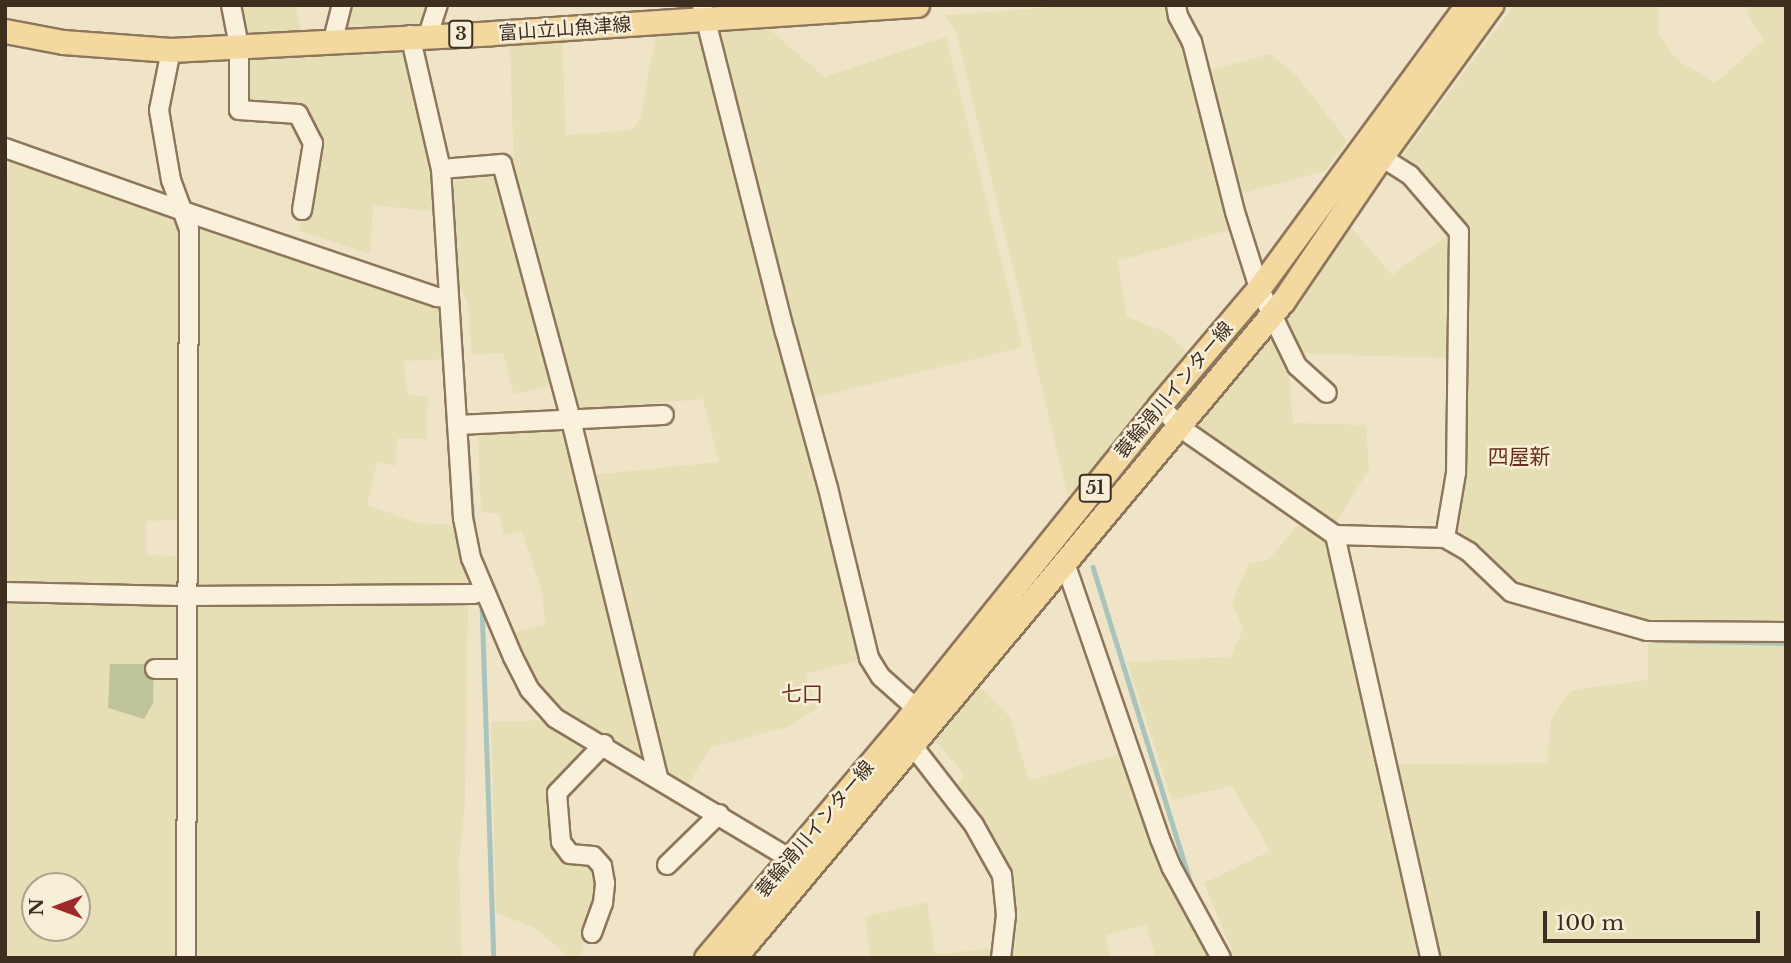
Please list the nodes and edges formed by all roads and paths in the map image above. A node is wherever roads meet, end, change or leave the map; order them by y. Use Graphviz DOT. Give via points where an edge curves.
graph roads {
  1 [pos="231,5"];
  2 [pos="342,5"];
  3 [pos="438,5"];
  4 [pos="917,5"];
  5 [pos="1176,5"];
  6 [pos="1467,5"];
  7 [pos="1491,5"];
  8 [pos="703,12"];
  9 [pos="5,31"];
  10 [pos="419,35"];
  11 [pos="333,40"];
  12 [pos="239,47"];
  13 [pos="172,50"];
  14 [pos="5,148"];
  15 [pos="1373,151"];
  16 [pos="441,169"];
  17 [pos="302,210"];
  18 [pos="183,211"];
  19 [pos="1259,288"];
  20 [pos="448,298"];
  21 [pos="1273,313"];
  22 [pos="1327,393"];
  23 [pos="1160,405"];
  24 [pos="664,415"];
  25 [pos="571,420"];
  26 [pos="457,425"];
  27 [pos="1178,426"];
  28 [pos="1335,535"];
  29 [pos="1445,538"];
  30 [pos="1065,563"];
  31 [pos="484,591"];
  32 [pos="5,592"];
  33 [pos="188,596"];
  34 [pos="1786,632"];
  35 [pos="155,669"];
  36 [pos="185,669"];
  37 [pos="916,708"];
  38 [pos="906,736"];
  39 [pos="604,744"];
  40 [pos="658,778"];
  41 [pos="719,814"];
  42 [pos="791,859"];
  43 [pos="667,865"];
  44 [pos="592,933"];
  45 [pos="186,958"];
  46 [pos="706,958"];
  47 [pos="734,958"];
  48 [pos="1001,958"];
  49 [pos="1221,958"];
  50 [pos="1430,958"];
  1 -- 12 [label="street"];
  2 -- 11 [label="street"];
  3 -- 10 [label="street"];
  4 -- 8 [label="main road, 富山立山魚津線 / 3"];
  5 -- 19 [label="street" via="1192,42 1234,212"];
  6 -- 15 [label="main road, 蓑輪滑川インター線 / 51"];
  7 -- 15 [label="main road, 蓑輪滑川インター線 / 51"];
  8 -- 10 [label="main road, 富山立山魚津線 / 3" via="493,33"];
  8 -- 37 [label="street" via="869,658 880,677"];
  9 -- 13 [label="main road, 富山立山魚津線 / 3" via="63,42"];
  10 -- 11 [label="main road, 富山立山魚津線 / 3"];
  10 -- 16 [label="street"];
  11 -- 12 [label="main road, 富山立山魚津線 / 3"];
  12 -- 13 [label="main road, 富山立山魚津線 / 3"];
  12 -- 17 [label="street" via="239,110 298,114 313,143"];
  13 -- 18 [label="street" via="159,110 171,180"];
  14 -- 18 [label="street"];
  15 -- 19 [label="main road, 蓑輪滑川インター線 / 51"];
  15 -- 21 [label="main road, 蓑輪滑川インター線 / 51"];
  15 -- 29 [label="street" via="1410,175 1459,232 1456,473"];
  16 -- 20 [label="street"];
  16 -- 25 [label="street" via="502,164"];
  18 -- 20 [label="street"];
  18 -- 33 [label="street" via="189,229"];
  19 -- 21 [label="street"];
  19 -- 23 [label="main road, 蓑輪滑川インター線 / 51"];
  20 -- 26 [label="street"];
  21 -- 22 [label="street" via="1297,366"];
  21 -- 27 [label="main road, 蓑輪滑川インター線 / 51"];
  23 -- 27 [label="street"];
  23 -- 37 [label="main road, 蓑輪滑川インター線 / 51"];
  24 -- 25 [label="street"];
  25 -- 26 [label="street"];
  25 -- 40 [label="street"];
  26 -- 31 [label="street" via="463,518"];
  27 -- 28 [label="street"];
  27 -- 30 [label="main road, 蓑輪滑川インター線 / 51"];
  28 -- 29 [label="street"];
  28 -- 50 [label="street"];
  29 -- 34 [label="street" via="1469,552 1511,592 1532,601 1647,631"];
  30 -- 38 [label="main road, 蓑輪滑川インター線 / 51"];
  30 -- 49 [label="street" via="1160,839"];
  31 -- 33 [label="street"];
  31 -- 39 [label="street" via="513,657 541,705 555,718"];
  32 -- 33 [label="street"];
  33 -- 36 [label="street"];
  35 -- 36 [label="street"];
  36 -- 45 [label="street"];
  37 -- 38 [label="main road, 蓑輪滑川インター線 / 51"];
  38 -- 42 [label="main road, 蓑輪滑川インター線 / 51"];
  38 -- 47 [label="main road, 蓑輪滑川インター線 / 51"];
  38 -- 48 [label="street" via="974,825 1002,875 1006,915"];
  39 -- 40 [label="street"];
  39 -- 44 [label="street" via="557,793 561,842 570,854 593,856 602,866 603,903"];
  40 -- 41 [label="street"];
  41 -- 42 [label="street"];
  41 -- 43 [label="street"];
  42 -- 46 [label="main road, 蓑輪滑川インター線 / 51"];
}
